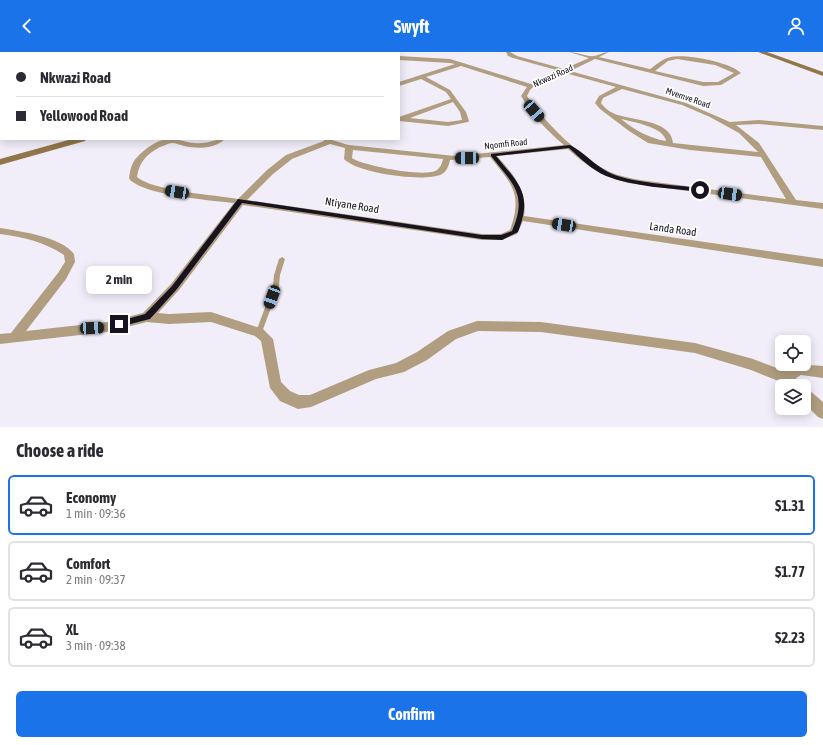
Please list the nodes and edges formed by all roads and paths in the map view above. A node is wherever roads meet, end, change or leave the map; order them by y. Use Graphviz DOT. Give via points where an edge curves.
graph roads {
  1 [pos="508,52"];
  2 [pos="571,52"];
  3 [pos="607,52"];
  4 [pos="761,52"];
  5 [pos="400,58"];
  6 [pos="593,58"];
  7 [pos="462,64"];
  8 [pos="565,71"];
  9 [pos="650,72"];
  10 [pos="823,74"];
  11 [pos="421,77"];
  12 [pos="400,84"];
  13 [pos="531,86"];
  14 [pos="621,87"];
  15 [pos="454,100"];
  16 [pos="612,116"];
  17 [pos="400,119"];
  18 [pos="400,119"];
  19 [pos="726,124"];
  20 [pos="823,128"];
  21 [pos="78,140"];
  22 [pos="172,140"];
  23 [pos="219,140"];
  24 [pos="328,140"];
  25 [pos="670,145"];
  26 [pos="349,147"];
  27 [pos="570,147"];
  28 [pos="492,155"];
  29 [pos="763,155"];
  30 [pos="447,157"];
  31 [pos="0,162"];
  32 [pos="240,201"];
  33 [pos="793,202"];
  34 [pos="823,206"];
  35 [pos="520,218"];
  36 [pos="0,231"];
  37 [pos="282,259"];
  38 [pos="823,263"];
  39 [pos="147,316"];
  40 [pos="259,332"];
  41 [pos="14,338"];
  42 [pos="0,339"];
  43 [pos="823,372"];
  44 [pos="783,379"];
  45 [pos="792,379"];
  46 [pos="811,401"];
  47 [pos="823,412"];
  1 -- 8 [label="street, Mvemve Road" via="515,57"];
  2 -- 6 [label="street"];
  3 -- 6 [label="street, Nkwazi Road"];
  4 -- 10 [label="street"];
  5 -- 7 [label="street" via="439,59"];
  6 -- 8 [label="street, Nkwazi Road"];
  6 -- 9 [label="street"];
  7 -- 11 [label="street"];
  7 -- 13 [label="street"];
  8 -- 13 [label="street, Nkwazi Road"];
  8 -- 14 [label="street, Mvemve Road"];
  9 -- 9 [label="street" via="709,84 719,84 738,73 734,69 678,58 668,59"];
  11 -- 12 [label="street"];
  11 -- 15 [label="street" via="441,86"];
  13 -- 27 [label="street, Nkwazi Road" via="524,96 528,103"];
  14 -- 16 [label="street" via="599,99 598,103"];
  14 -- 19 [label="street, Mvemve Road" via="696,108"];
  15 -- 17 [label="street"];
  15 -- 18 [label="street" via="466,116 464,122 448,124"];
  16 -- 25 [label="street" via="644,138"];
  16 -- 25 [label="street" via="658,128 668,136"];
  19 -- 20 [label="street" via="759,122"];
  19 -- 29 [label="street, Mvemve Road" via="755,144"];
  21 -- 31 [label="street"];
  22 -- 23 [label="street" via="199,145 213,144"];
  22 -- 32 [label="street, Ntiyane Road" via="149,150 137,163 133,174 136,181 151,187"];
  24 -- 26 [label="street, Nqomfi Road"];
  24 -- 32 [label="street" via="288,157"];
  25 -- 29 [label="street"];
  26 -- 30 [label="street, Nqomfi Road"];
  26 -- 30 [label="street" via="348,159 356,164 420,175 438,173 446,164"];
  27 -- 28 [label="street, Nqomfi Road"];
  27 -- 33 [label="street, Nkwazi Road" via="596,168 619,178"];
  28 -- 30 [label="street, Nqomfi Road"];
  28 -- 35 [label="street" via="518,188 521,201"];
  29 -- 33 [label="street, Mvemve Road"];
  32 -- 35 [label="street, Ntiyane Road" via="493,238 502,238 514,232"];
  32 -- 39 [label="street" via="175,288"];
  33 -- 34 [label="street, Nkwazi Road"];
  35 -- 38 [label="street, Landa Road"];
  36 -- 41 [label="street" via="42,240 69,254 70,262 62,276"];
  37 -- 40 [label="lane" via="276,286"];
  39 -- 40 [label="street" via="169,319 211,317"];
  39 -- 41 [label="street" via="107,327"];
  40 -- 44 [label="street" via="267,339 275,384 285,396 298,402 311,401 374,374 399,368 452,335 477,326 541,326 695,348 753,365"];
  41 -- 42 [label="street"];
  43 -- 45 [label="street" via="799,370"];
  46 -- 47 [label="street"];
}
